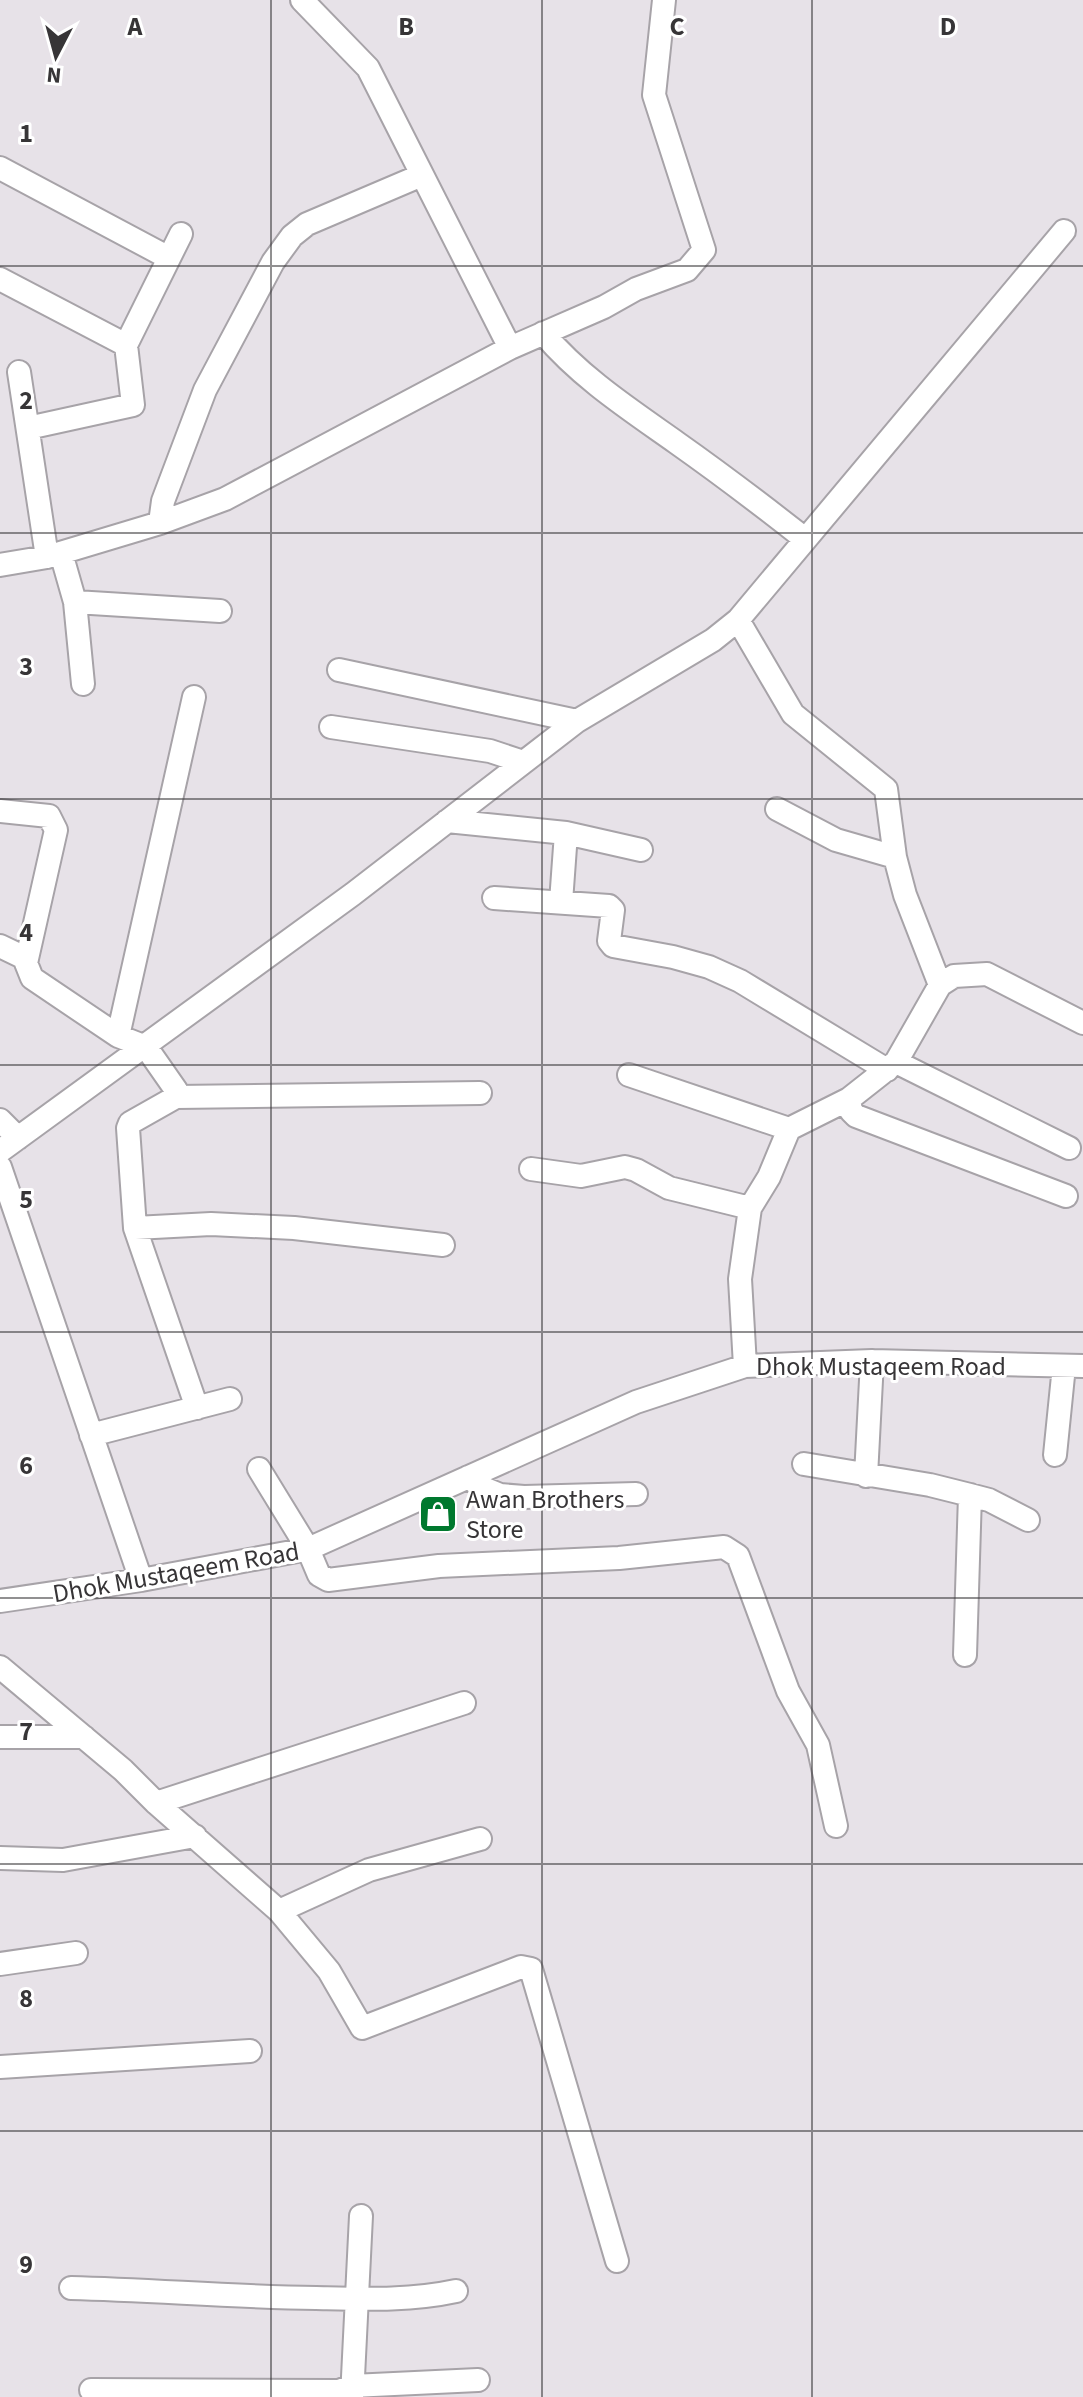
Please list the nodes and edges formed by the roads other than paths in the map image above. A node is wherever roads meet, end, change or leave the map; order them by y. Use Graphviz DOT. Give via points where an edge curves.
graph roads {
  1 [pos="302,0"];
  2 [pos="664,0"];
  3 [pos="0,168"];
  4 [pos="422,175"];
  5 [pos="1064,231"];
  6 [pos="181,234"];
  7 [pos="169,258"];
  8 [pos="0,279"];
  9 [pos="543,333"];
  10 [pos="126,345"];
  11 [pos="510,348"];
  12 [pos="19,372"];
  13 [pos="28,428"];
  14 [pos="160,523"];
  15 [pos="805,539"];
  16 [pos="54,555"];
  17 [pos="0,565"];
  18 [pos="75,602"];
  19 [pos="220,611"];
  20 [pos="738,620"];
  21 [pos="339,670"];
  22 [pos="83,684"];
  23 [pos="194,697"];
  24 [pos="577,721"];
  25 [pos="331,727"];
  26 [pos="523,762"];
  27 [pos="777,809"];
  28 [pos="0,811"];
  29 [pos="447,821"];
  30 [pos="566,833"];
  31 [pos="641,850"];
  32 [pos="895,857"];
  33 [pos="494,898"];
  34 [pos="561,902"];
  35 [pos="0,946"];
  36 [pos="27,959"];
  37 [pos="940,985"];
  38 [pos="1083,1023"];
  39 [pos="118,1036"];
  40 [pos="146,1047"];
  41 [pos="892,1066"];
  42 [pos="629,1075"];
  43 [pos="480,1093"];
  44 [pos="176,1097"];
  45 [pos="849,1099"];
  46 [pos="0,1120"];
  47 [pos="789,1129"];
  48 [pos="9,1145"];
  49 [pos="1069,1148"];
  50 [pos="0,1167"];
  51 [pos="531,1169"];
  52 [pos="1066,1196"];
  53 [pos="750,1208"];
  54 [pos="135,1228"];
  55 [pos="443,1245"];
  56 [pos="872,1361"];
  57 [pos="745,1366"];
  58 [pos="1074,1366"];
  59 [pos="230,1399"];
  60 [pos="197,1408"];
  61 [pos="91,1435"];
  62 [pos="1055,1455"];
  63 [pos="804,1464"];
  64 [pos="259,1469"];
  65 [pos="866,1476"];
  66 [pos="468,1477"];
  67 [pos="636,1494"];
  68 [pos="970,1495"];
  69 [pos="1028,1520"];
  70 [pos="308,1549"];
  71 [pos="141,1580"];
  72 [pos="0,1601"];
  73 [pos="965,1655"];
  74 [pos="0,1667"];
  75 [pos="464,1703"];
  76 [pos="0,1737"];
  77 [pos="84,1737"];
  78 [pos="156,1803"];
  79 [pos="836,1826"];
  80 [pos="195,1836"];
  81 [pos="480,1839"];
  82 [pos="0,1858"];
  83 [pos="279,1911"];
  84 [pos="76,1953"];
  85 [pos="0,1964"];
  86 [pos="250,2051"];
  87 [pos="0,2067"];
  88 [pos="361,2216"];
  89 [pos="617,2261"];
  90 [pos="71,2288"];
  91 [pos="456,2291"];
  92 [pos="357,2299"];
  93 [pos="478,2380"];
  94 [pos="91,2390"];
  95 [pos="352,2392"];
  1 -- 4 [label="street" via="368,68"];
  2 -- 9 [label="street" via="654,95 704,250 687,270"];
  3 -- 7 [label="street"];
  4 -- 11 [label="street"];
  4 -- 14 [label="street" via="307,224 292,236 205,390 163,501"];
  5 -- 15 [label="street"];
  6 -- 7 [label="street"];
  7 -- 10 [label="street"];
  8 -- 10 [label="street"];
  9 -- 11 [label="street"];
  9 -- 15 [label="street" via="597,386"];
  10 -- 13 [label="street" via="133,405"];
  11 -- 14 [label="street" via="225,499"];
  12 -- 13 [label="street"];
  13 -- 16 [label="street"];
  14 -- 16 [label="street"];
  15 -- 20 [label="street"];
  16 -- 17 [label="street"];
  16 -- 18 [label="street"];
  18 -- 19 [label="street"];
  18 -- 22 [label="street"];
  20 -- 24 [label="street"];
  20 -- 32 [label="street" via="793,714 886,789"];
  21 -- 24 [label="street"];
  23 -- 39 [label="street"];
  24 -- 26 [label="street"];
  25 -- 26 [label="street" via="490,751"];
  26 -- 29 [label="street"];
  27 -- 32 [label="street" via="836,840"];
  28 -- 36 [label="street" via="49,816 56,830"];
  29 -- 30 [label="street"];
  29 -- 40 [label="street"];
  30 -- 31 [label="street"];
  30 -- 34 [label="street"];
  32 -- 37 [label="street"];
  33 -- 34 [label="street"];
  34 -- 41 [label="street" via="609,906 613,946 709,967"];
  35 -- 36 [label="street"];
  36 -- 39 [label="street" via="32,978"];
  37 -- 38 [label="street" via="954,976 987,974"];
  37 -- 41 [label="street"];
  39 -- 40 [label="street"];
  40 -- 44 [label="street"];
  40 -- 48 [label="street"];
  41 -- 45 [label="street"];
  41 -- 49 [label="street"];
  42 -- 47 [label="street"];
  43 -- 44 [label="street"];
  44 -- 54 [label="street" via="128,1128"];
  45 -- 47 [label="street"];
  45 -- 52 [label="street" via="856,1116"];
  46 -- 48 [label="street"];
  47 -- 53 [label="street"];
  50 -- 61 [label="street"];
  51 -- 53 [label="street" via="581,1176 625,1167 669,1188"];
  53 -- 57 [label="street" via="740,1279"];
  54 -- 55 [label="street" via="294,1228"];
  54 -- 60 [label="street"];
  56 -- 57 [label="street, Dhok Mustaqeem Road"];
  56 -- 58 [label="street, Dhok Mustaqeem Road"];
  56 -- 65 [label="street"];
  57 -- 66 [label="street, Dhok Mustaqeem Road" via="636,1402"];
  58 -- 62 [label="street"];
  59 -- 60 [label="street"];
  60 -- 61 [label="street"];
  61 -- 71 [label="street"];
  63 -- 65 [label="street"];
  64 -- 70 [label="street"];
  65 -- 68 [label="street"];
  66 -- 67 [label="street" via="500,1495"];
  66 -- 70 [label="street, Dhok Mustaqeem Road"];
  68 -- 69 [label="street"];
  68 -- 73 [label="street"];
  70 -- 71 [label="street, Dhok Mustaqeem Road"];
  70 -- 79 [label="street" via="319,1575 328,1580 439,1566 732,1550 788,1691 818,1745"];
  71 -- 72 [label="street, Dhok Mustaqeem Road"];
  74 -- 77 [label="street"];
  75 -- 78 [label="street"];
  76 -- 77 [label="street"];
  77 -- 78 [label="street"];
  78 -- 80 [label="street"];
  80 -- 82 [label="street" via="63,1860"];
  80 -- 83 [label="street"];
  81 -- 83 [label="street" via="369,1870"];
  83 -- 89 [label="street" via="329,1971 362,2028 521,1967 531,1969"];
  84 -- 85 [label="street"];
  86 -- 87 [label="street"];
  88 -- 92 [label="street"];
  90 -- 92 [label="street"];
  91 -- 92 [label="street" via="423,2298"];
  92 -- 95 [label="street"];
  93 -- 95 [label="street"];
  94 -- 95 [label="street"];
}
